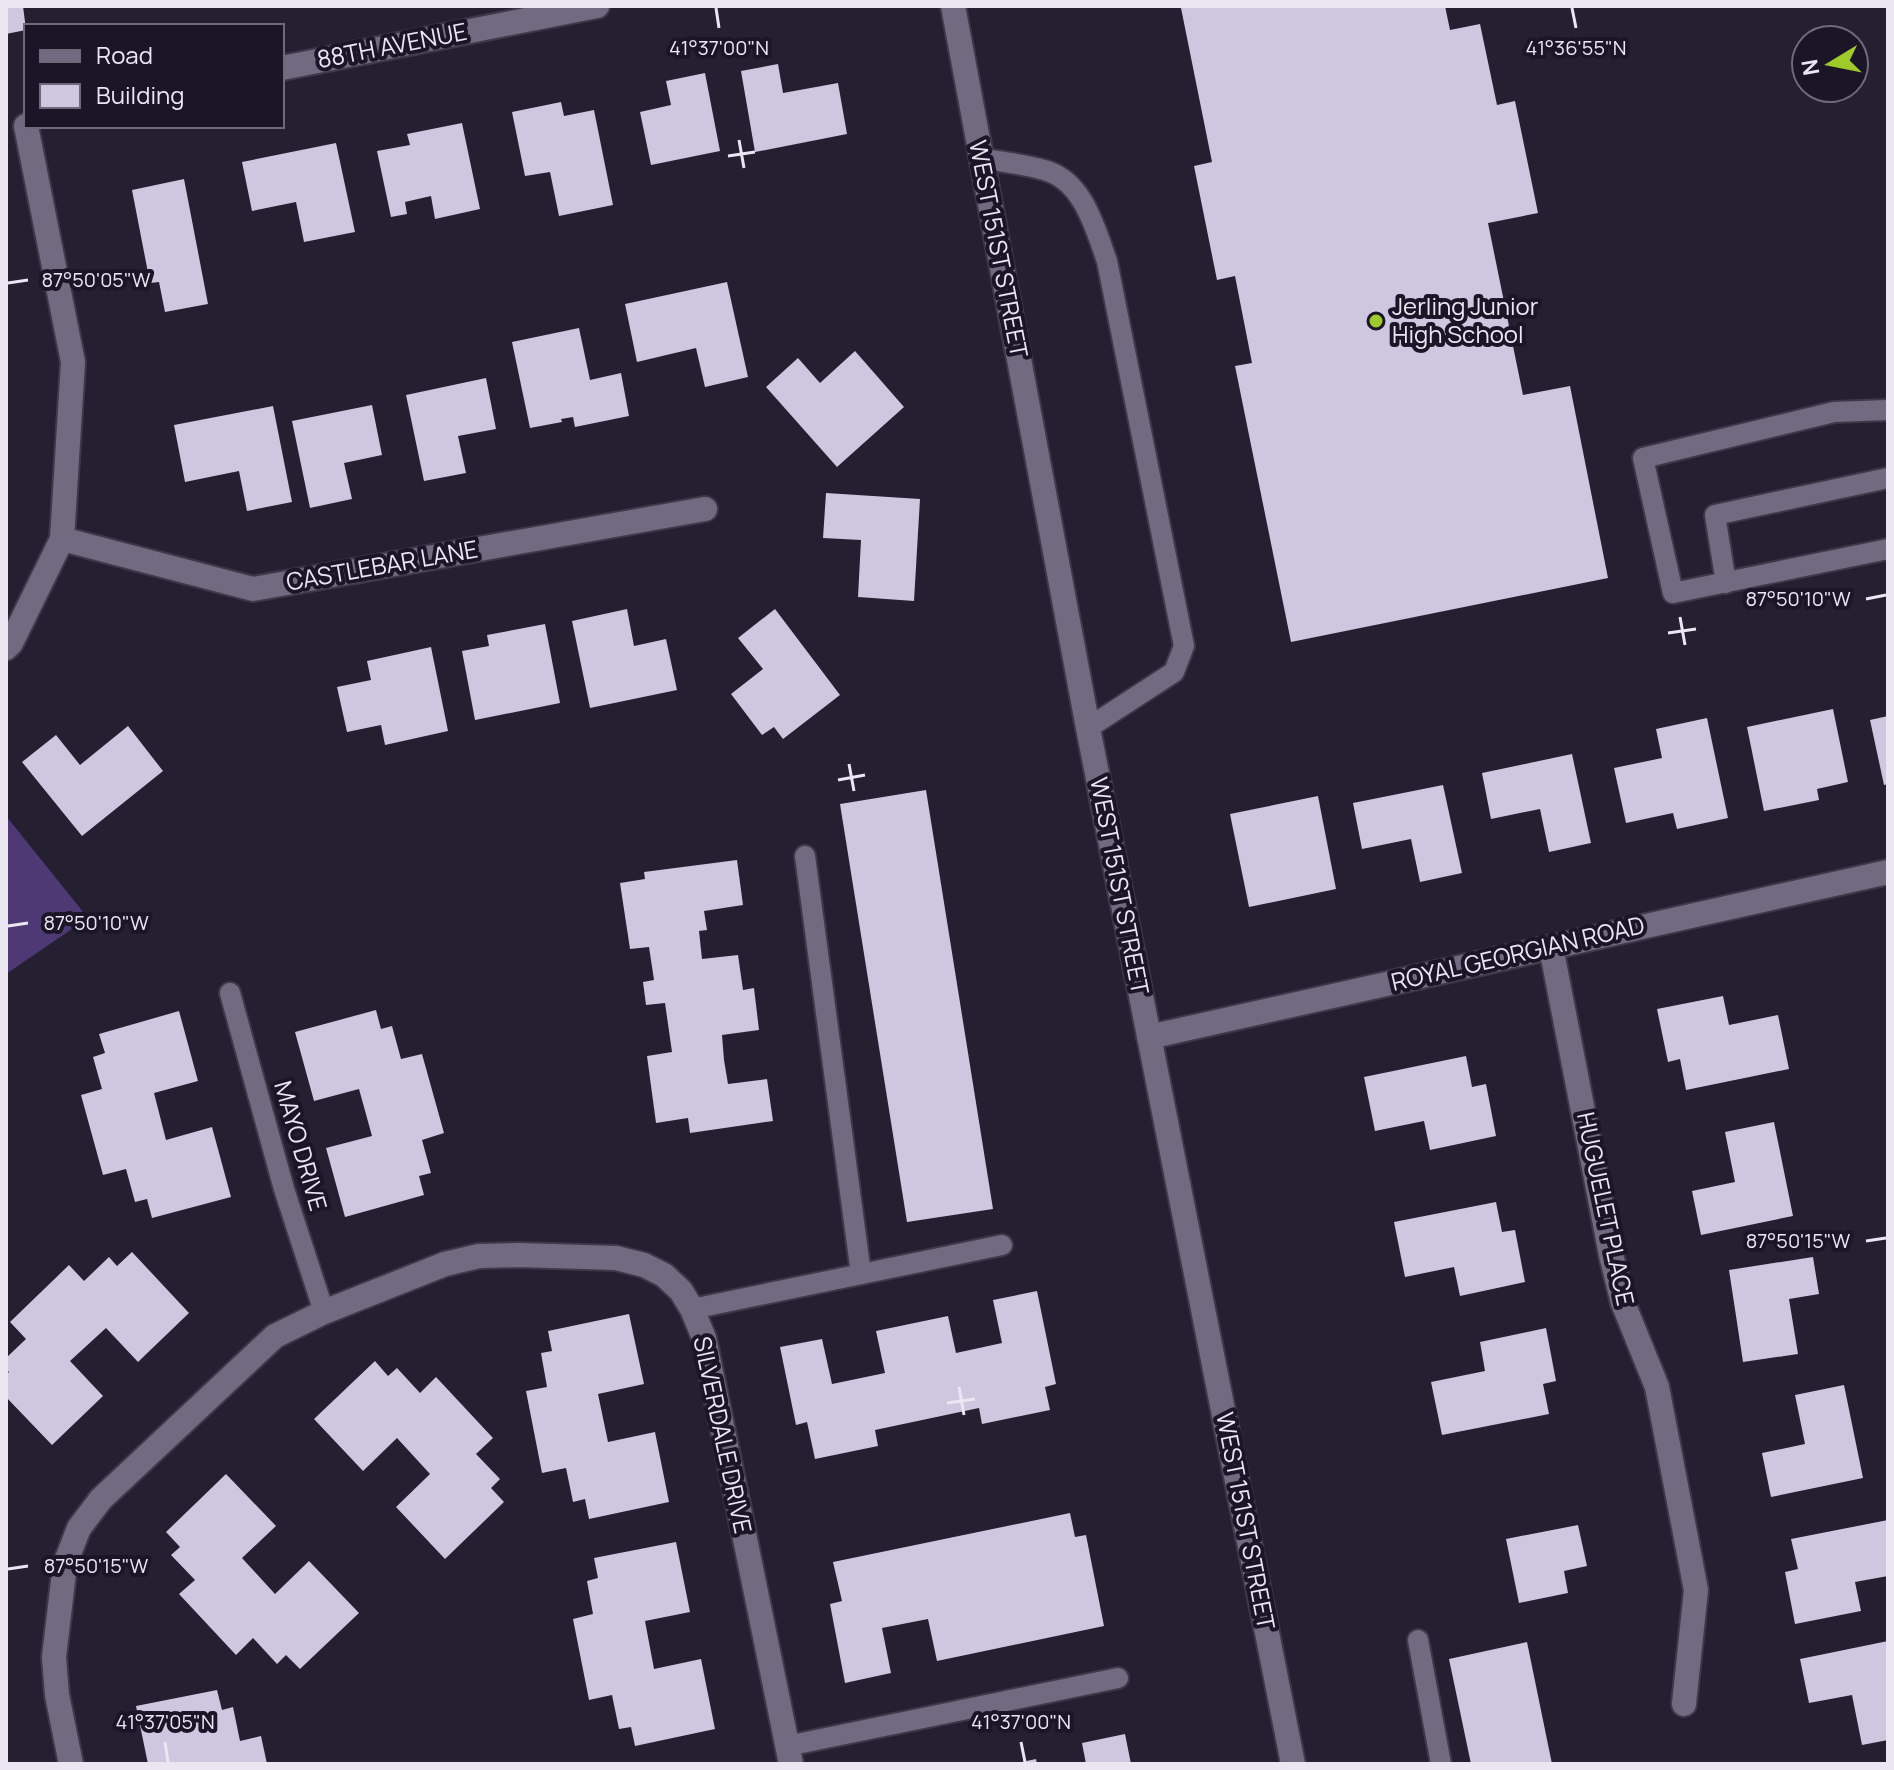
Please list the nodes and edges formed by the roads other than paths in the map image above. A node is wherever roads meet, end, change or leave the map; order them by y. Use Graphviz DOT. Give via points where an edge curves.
graph roads {
  1 [pos="597,6"];
  2 [pos="953,6"];
  3 [pos="284,68"];
  4 [pos="22,121"];
  5 [pos="981,158"];
  6 [pos="1888,410"];
  7 [pos="1888,478"];
  8 [pos="705,509"];
  9 [pos="62,539"];
  10 [pos="1888,549"];
  11 [pos="1726,583"];
  12 [pos="6,648"];
  13 [pos="1088,728"];
  14 [pos="805,856"];
  15 [pos="1888,872"];
  16 [pos="1551,947"];
  17 [pos="230,993"];
  18 [pos="1149,1037"];
  19 [pos="1002,1245"];
  20 [pos="861,1274"];
  21 [pos="692,1309"];
  22 [pos="324,1312"];
  23 [pos="1418,1640"];
  24 [pos="1118,1678"];
  25 [pos="1684,1704"];
  26 [pos="789,1755"];
  27 [pos="71,1764"];
  28 [pos="1293,1764"];
  29 [pos="1441,1764"];
  1 -- 3 [label="street, 88TH AVENUE"];
  2 -- 5 [label="street, WEST 151ST STREET"];
  4 -- 9 [label="street" via="73,362"];
  5 -- 13 [label="street, WEST 151ST STREET"];
  5 -- 13 [label="lane" via="1048,170 1078,192 1094,225 1107,261 1184,646 1174,672"];
  6 -- 11 [label="lane" via="1834,412 1643,458 1673,593"];
  7 -- 11 [label="lane" via="1715,515"];
  8 -- 9 [label="street, CASTLEBAR LANE" via="253,589"];
  9 -- 12 [label="street"];
  10 -- 11 [label="lane"];
  13 -- 18 [label="street, WEST 151ST STREET"];
  14 -- 20 [label="lane"];
  15 -- 16 [label="street, ROYAL GEORGIAN ROAD"];
  16 -- 18 [label="street, ROYAL GEORGIAN ROAD"];
  16 -- 25 [label="street, HUGUELET PLACE" via="1611,1255 1623,1303 1657,1387 1696,1590"];
  17 -- 22 [label="lane, MAYO DRIVE"];
  18 -- 28 [label="street, WEST 151ST STREET"];
  19 -- 20 [label="lane"];
  20 -- 21 [label="lane"];
  21 -- 22 [label="street, SILVERDALE DRIVE" via="664,1275 644,1265 616,1258 519,1255 445,1264"];
  21 -- 26 [label="street, SILVERDALE DRIVE" via="704,1338"];
  22 -- 27 [label="street, SILVERDALE DRIVE" via="275,1336 101,1499 79,1528 65,1564 54,1657"];
  23 -- 29 [label="lane"];
  24 -- 26 [label="lane"];
}
